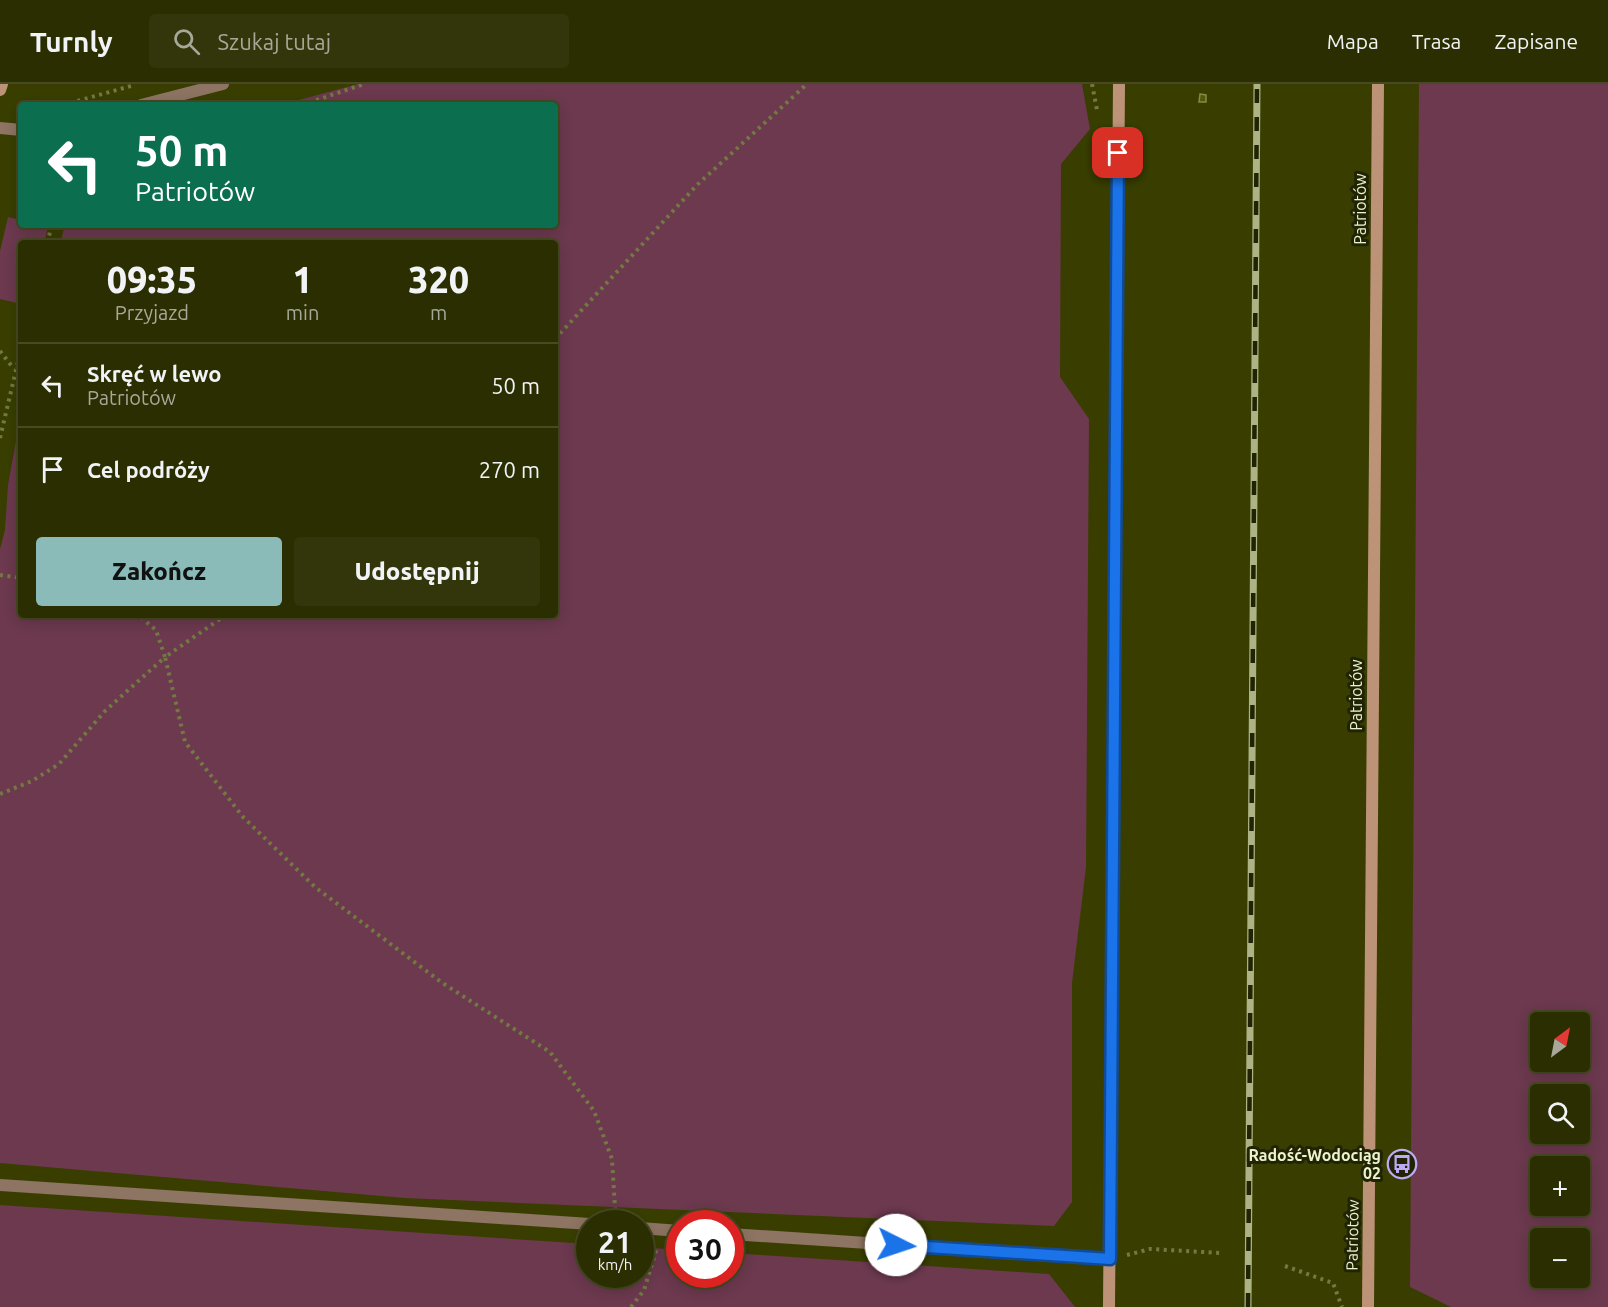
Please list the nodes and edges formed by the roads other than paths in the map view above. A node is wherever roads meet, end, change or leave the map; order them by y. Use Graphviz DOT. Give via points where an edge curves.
graph roads {
  1 [pos="2,84"];
  2 [pos="223,84"];
  3 [pos="1119,84"];
  4 [pos="1378,84"];
  5 [pos="0,90"];
  6 [pos="153,102"];
  7 [pos="0,128"];
  8 [pos="18,130"];
  9 [pos="0,1185"];
  10 [pos="576,1223"];
  11 [pos="744,1235"];
  12 [pos="1110,1259"];
  13 [pos="1109,1307"];
  14 [pos="1368,1307"];
  1 -- 5 [label="main road"];
  2 -- 6 [label="street"];
  3 -- 12 [label="main road"];
  4 -- 14 [label="main road, Patriotów"];
  7 -- 8 [label="street"];
  9 -- 10 [label="street"];
  11 -- 12 [label="street"];
  12 -- 13 [label="main road"];
}
